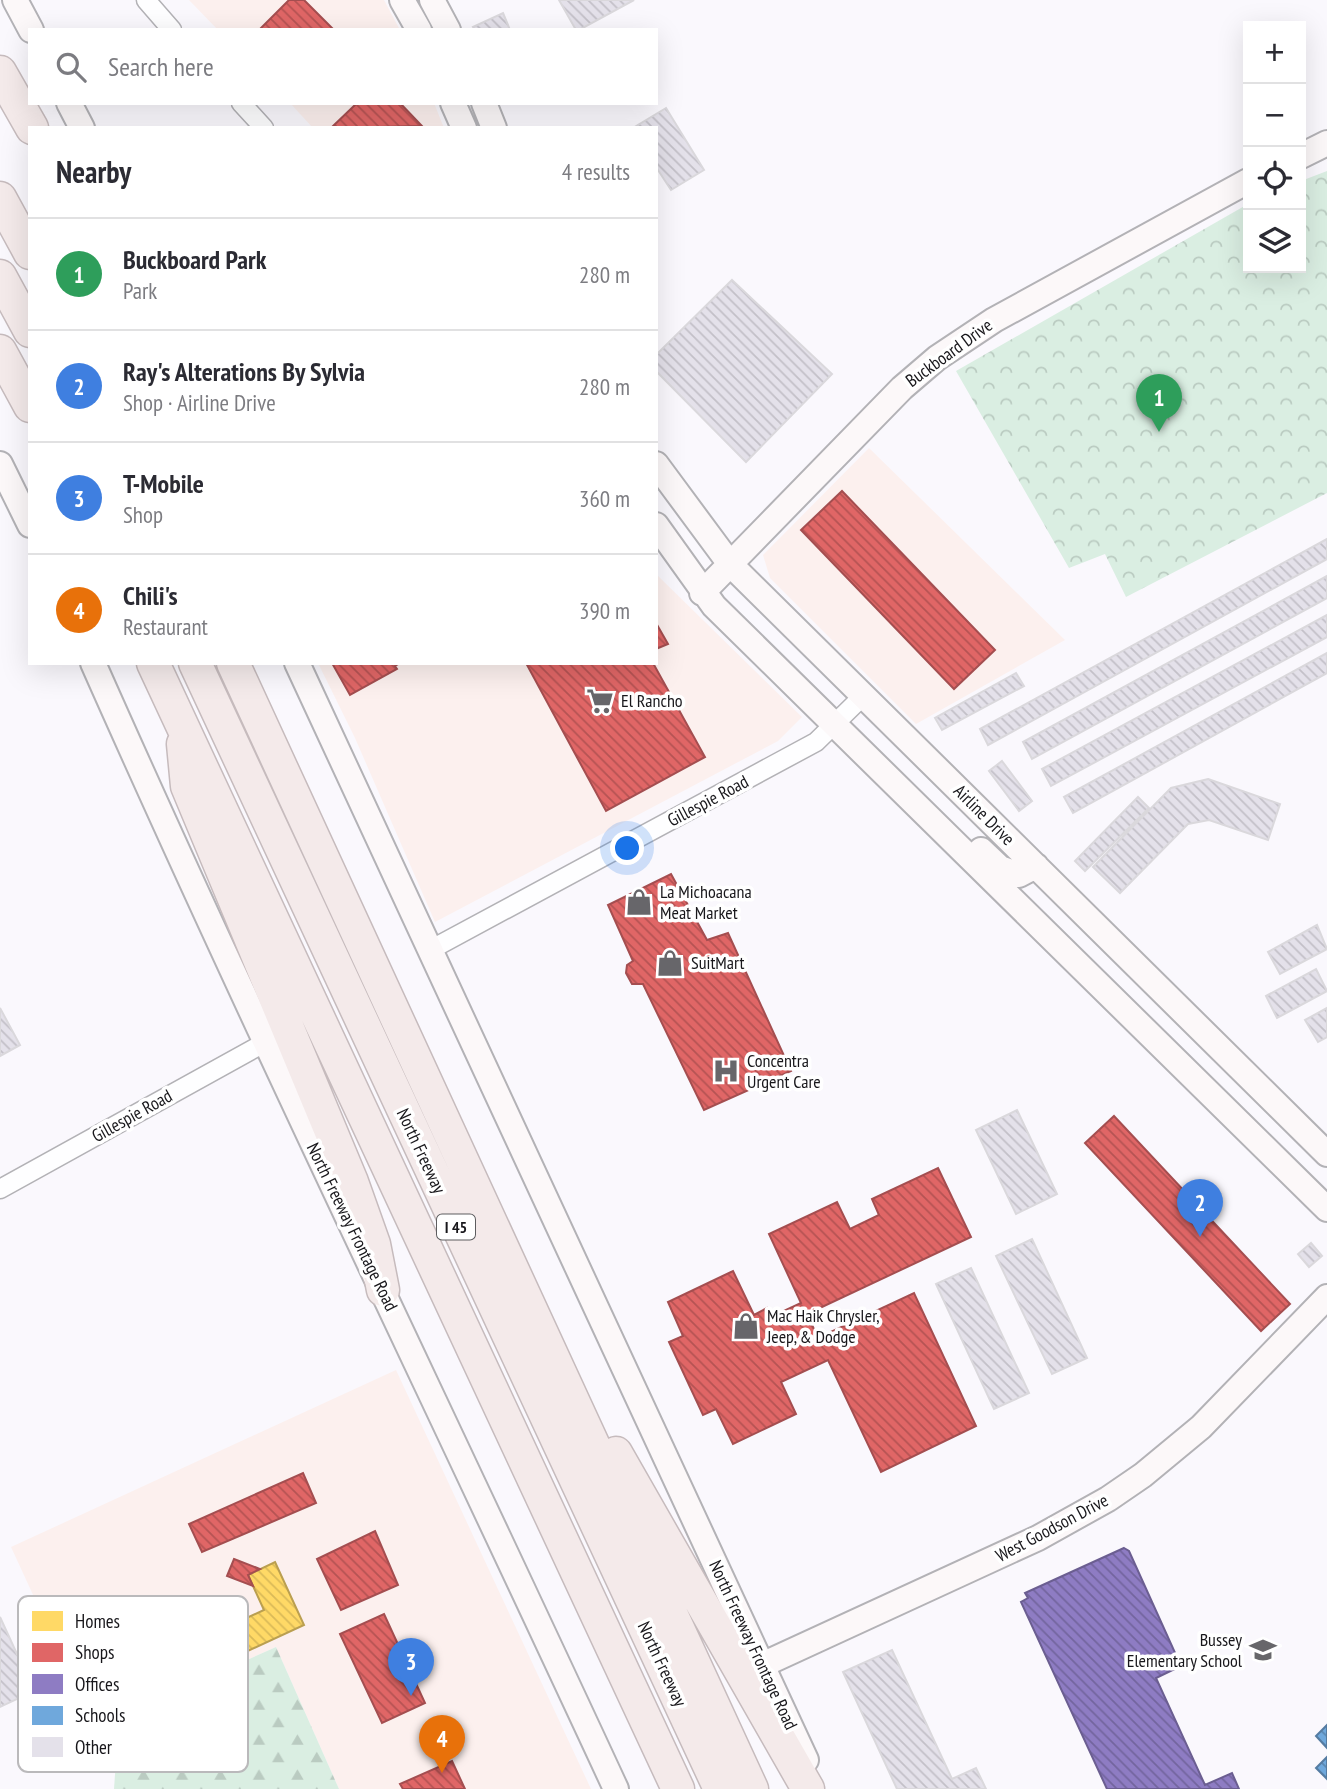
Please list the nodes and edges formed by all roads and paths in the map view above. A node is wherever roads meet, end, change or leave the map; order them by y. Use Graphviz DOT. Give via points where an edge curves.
graph roads {
  1 [pos="0,0"];
  2 [pos="402,0"];
  3 [pos="432,0"];
  4 [pos="145,1"];
  5 [pos="24,17"];
  6 [pos="170,28"];
  7 [pos="418,28"];
  8 [pos="447,28"];
  9 [pos="0,72"];
  10 [pos="70,105"];
  11 [pos="243,105"];
  12 [pos="456,105"];
  13 [pos="480,121"];
  14 [pos="31,126"];
  15 [pos="81,126"];
  16 [pos="262,126"];
  17 [pos="1327,143"];
  18 [pos="1306,154"];
  19 [pos="1243,184"];
  20 [pos="0,198"];
  21 [pos="28,249"];
  22 [pos="0,276"];
  23 [pos="28,327"];
  24 [pos="0,351"];
  25 [pos="28,402"];
  26 [pos="0,464"];
  27 [pos="658,467"];
  28 [pos="28,521"];
  29 [pos="658,528"];
  30 [pos="730,564"];
  31 [pos="702,593"];
  32 [pos="94,665"];
  33 [pos="154,665"];
  34 [pos="196,665"];
  35 [pos="234,665"];
  36 [pos="298,665"];
  37 [pos="863,696"];
  38 [pos="180,719"];
  39 [pos="836,725"];
  40 [pos="957,845"];
  41 [pos="1036,866"];
  42 [pos="1113,943"];
  43 [pos="430,950"];
  44 [pos="1085,973"];
  45 [pos="264,1044"];
  46 [pos="1327,1154"];
  47 [pos="0,1189"];
  48 [pos="1327,1209"];
  49 [pos="383,1290"];
  50 [pos="1327,1297"];
  51 [pos="581,1420"];
  52 [pos="762,1665"];
  53 [pos="616,1789"];
  54 [pos="678,1789"];
  55 [pos="720,1789"];
  56 [pos="752,1789"];
  57 [pos="808,1789"];
  58 [pos="820,1789"];
  1 -- 5 [label="main road"];
  2 -- 7 [label="main road"];
  3 -- 8 [label="main road"];
  4 -- 6 [label="street"];
  9 -- 14 [label="highway"];
  10 -- 15 [label="main road"];
  11 -- 16 [label="street"];
  12 -- 13 [label="main road"];
  17 -- 18 [label="main road"];
  19 -- 30 [label="main road, Buckboard Drive" via="994,320 937,358"];
  20 -- 21 [label="highway"];
  22 -- 23 [label="highway"];
  24 -- 25 [label="highway"];
  26 -- 28 [label="main road"];
  27 -- 30 [label="main road, Airline Drive"];
  29 -- 31 [label="main road"];
  30 -- 31 [label="main road, Buckboard Drive"];
  30 -- 37 [label="main road, Airline Drive"];
  31 -- 39 [label="main road"];
  32 -- 45 [label="main road, North Freeway Frontage Road"];
  33 -- 38 [label="highway, North Freeway / I 45"];
  34 -- 55 [label="highway, North Freeway / I 45"];
  35 -- 51 [label="highway, North Freeway / I 45"];
  36 -- 43 [label="main road, North Freeway Frontage Road"];
  37 -- 39 [label="street, Gillespie Road"];
  37 -- 41 [label="main road, Airline Drive"];
  38 -- 49 [label="highway" via="187,786 352,1182 374,1244"];
  38 -- 54 [label="highway, North Freeway / I 45"];
  39 -- 40 [label="main road"];
  39 -- 43 [label="street, Gillespie Road" via="816,742"];
  40 -- 41 [label="main road" via="978,847 1000,868 1019,875"];
  40 -- 44 [label="main road"];
  41 -- 42 [label="main road, Airline Drive"];
  42 -- 44 [label="main road"];
  42 -- 46 [label="main road, Airline Drive"];
  43 -- 52 [label="main road, North Freeway Frontage Road"];
  44 -- 48 [label="main road"];
  45 -- 47 [label="street, Gillespie Road"];
  45 -- 49 [label="main road, North Freeway Frontage Road"];
  49 -- 53 [label="main road, North Freeway Frontage Road"];
  50 -- 52 [label="main road, West Goodson Drive" via="1201,1427 1108,1499 1038,1538"];
  51 -- 56 [label="highway, North Freeway / I 45"];
  51 -- 57 [label="highway" via="618,1456"];
  52 -- 58 [label="main road, North Freeway Frontage Road"];
}
